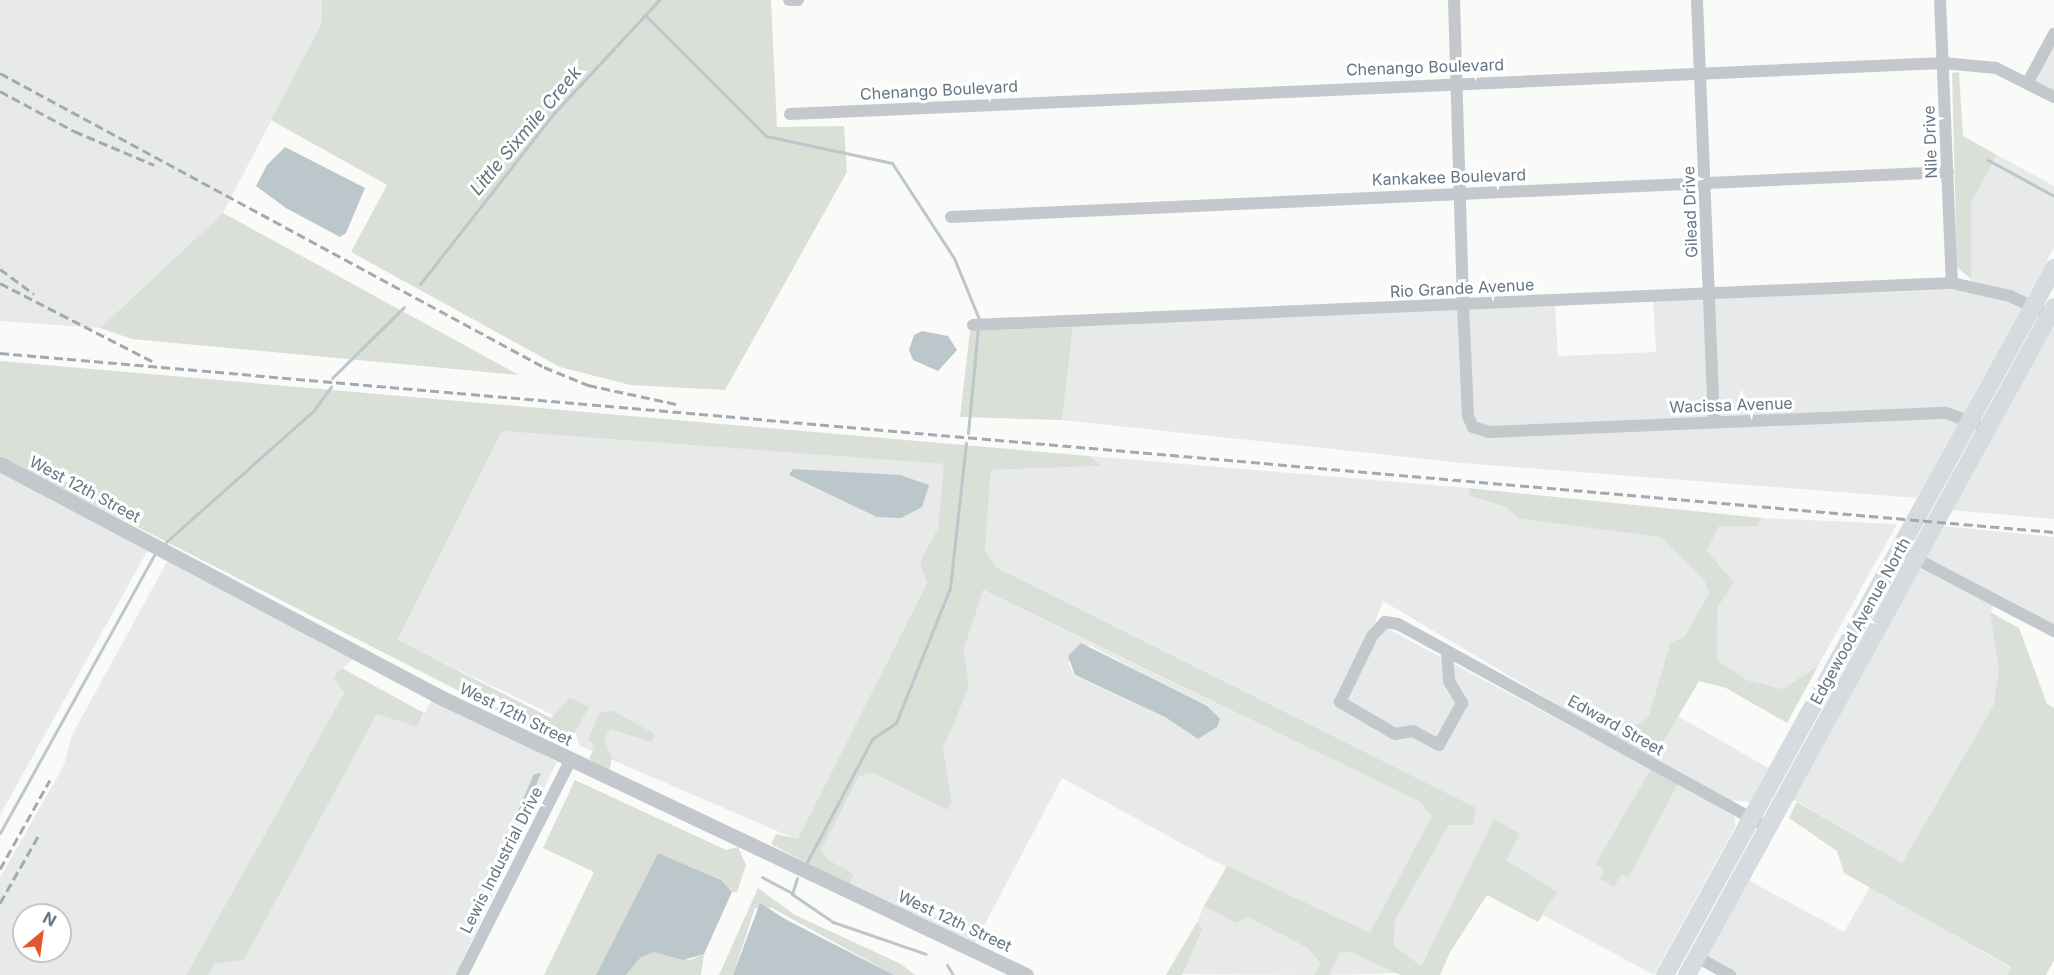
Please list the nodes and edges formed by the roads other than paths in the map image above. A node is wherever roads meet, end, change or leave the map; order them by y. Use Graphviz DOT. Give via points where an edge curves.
graph roads {
  1 [pos="789,0"];
  2 [pos="798,0"];
  3 [pos="1454,0"];
  4 [pos="1697,0"];
  5 [pos="1940,0"];
  6 [pos="2054,34"];
  7 [pos="1944,63"];
  8 [pos="1700,72"];
  9 [pos="1457,81"];
  10 [pos="2028,82"];
  11 [pos="2054,97"];
  12 [pos="790,114"];
  13 [pos="1948,172"];
  14 [pos="1706,183"];
  15 [pos="1461,192"];
  16 [pos="951,216"];
  17 [pos="2054,268"];
  18 [pos="1953,283"];
  19 [pos="1709,293"];
  20 [pos="1463,304"];
  21 [pos="2033,306"];
  22 [pos="2052,311"];
  23 [pos="973,325"];
  24 [pos="1970,421"];
  25 [pos="1714,422"];
  26 [pos="1987,430"];
  27 [pos="0,464"];
  28 [pos="1899,549"];
  29 [pos="1916,558"];
  30 [pos="2054,631"];
  31 [pos="1447,652"];
  32 [pos="570,761"];
  33 [pos="1752,818"];
  34 [pos="1768,827"];
  35 [pos="1697,957"];
  36 [pos="462,975"];
  37 [pos="1026,975"];
  38 [pos="1665,975"];
  39 [pos="1687,975"];
  40 [pos="1730,975"];
  1 -- 2 [label="street"];
  3 -- 9 [label="street"];
  4 -- 8 [label="street, Gilead Drive"];
  5 -- 7 [label="street, Nile Drive"];
  6 -- 10 [label="street"];
  7 -- 8 [label="street, Chenango Boulevard"];
  7 -- 10 [label="street, Chenango Boulevard" via="1982,65"];
  7 -- 13 [label="street, Nile Drive"];
  8 -- 9 [label="street, Chenango Boulevard"];
  8 -- 14 [label="street, Gilead Drive"];
  9 -- 12 [label="street, Chenango Boulevard"];
  9 -- 15 [label="street"];
  10 -- 11 [label="street, Chenango Boulevard"];
  13 -- 14 [label="street, Kankakee Boulevard"];
  13 -- 18 [label="street, Nile Drive"];
  14 -- 15 [label="street, Kankakee Boulevard"];
  14 -- 19 [label="street, Gilead Drive"];
  15 -- 16 [label="street, Kankakee Boulevard"];
  15 -- 20 [label="street"];
  17 -- 21 [label="main road, Edgewood Avenue North"];
  18 -- 19 [label="street, Rio Grande Avenue"];
  18 -- 21 [label="street, Rio Grande Avenue"];
  19 -- 20 [label="street, Rio Grande Avenue"];
  19 -- 25 [label="street, Gilead Drive"];
  20 -- 23 [label="street, Rio Grande Avenue"];
  20 -- 25 [label="street, Wacissa Avenue" via="1468,416 1473,427 1489,432"];
  21 -- 22 [label="street, Rio Grande Avenue"];
  21 -- 24 [label="main road, Edgewood Avenue North"];
  22 -- 26 [label="main road, Edgewood Avenue North"];
  24 -- 25 [label="street, Wacissa Avenue" via="1946,413"];
  24 -- 26 [label="street, Wacissa Avenue"];
  24 -- 28 [label="main road, Edgewood Avenue North"];
  26 -- 29 [label="main road, Edgewood Avenue North"];
  27 -- 32 [label="street, West 12th Street"];
  28 -- 29 [label="street"];
  28 -- 33 [label="main road, Edgewood Avenue North"];
  29 -- 30 [label="street"];
  29 -- 34 [label="main road, Edgewood Avenue North"];
  31 -- 31 [label="street, Edward Street" via="1398,624 1385,622 1372,636 1340,702 1395,734 1413,731 1439,745 1462,703 1449,681"];
  31 -- 33 [label="street, Edward Street"];
  32 -- 36 [label="street, Lewis Industrial Drive"];
  32 -- 37 [label="street, West 12th Street"];
  33 -- 34 [label="street, Edward Street"];
  33 -- 38 [label="main road, Edgewood Avenue North"];
  34 -- 35 [label="main road, Edgewood Avenue North"];
  35 -- 39 [label="main road, Edgewood Avenue North"];
  35 -- 40 [label="street"];
}
